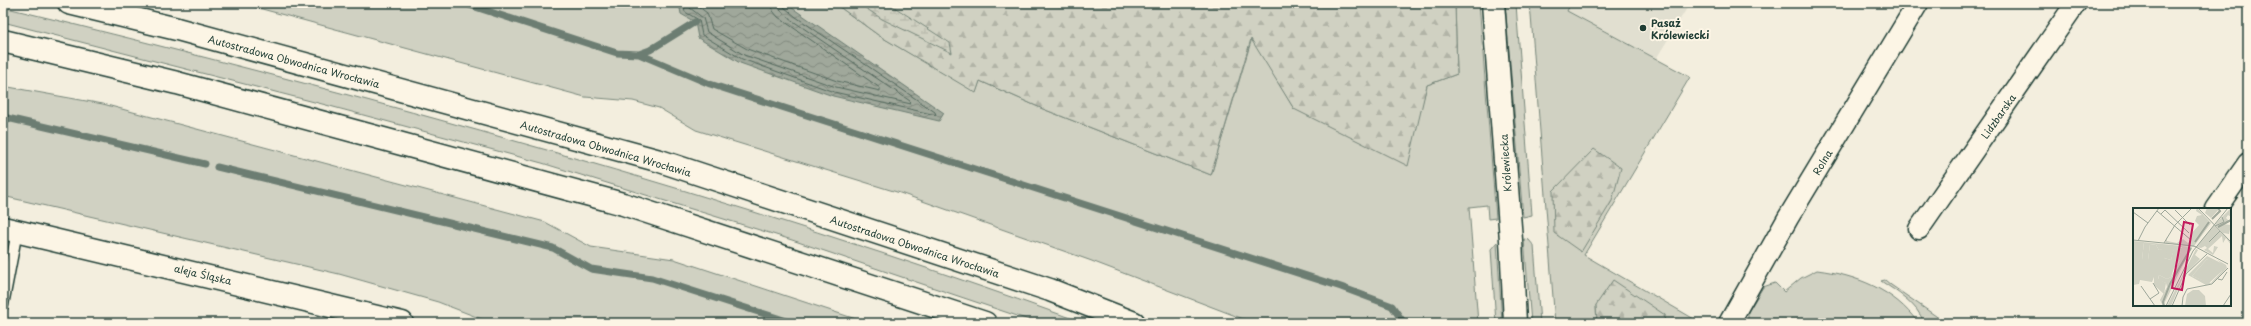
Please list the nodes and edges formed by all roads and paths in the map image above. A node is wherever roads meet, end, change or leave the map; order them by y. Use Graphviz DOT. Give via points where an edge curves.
graph roads {
  1 [pos="69,3"];
  2 [pos="1493,3"];
  3 [pos="1918,3"];
  4 [pos="2076,3"];
  5 [pos="3,41"];
  6 [pos="2248,164"];
  7 [pos="2217,208"];
  8 [pos="1919,229"];
  9 [pos="10,230"];
  10 [pos="3,306"];
  11 [pos="402,323"];
  12 [pos="986,323"];
  13 [pos="1134,323"];
  14 [pos="1515,323"];
  15 [pos="1728,323"];
  1 -- 13 [label="main road, Autostradowa Obwodnica Wrocławia" via="177,29 660,161 1050,290"];
  2 -- 14 [label="main road, Królewiecka"];
  3 -- 15 [label="street, Rolna" via="1788,218"];
  4 -- 8 [label="street, Lidzbarska"];
  5 -- 12 [label="main road" via="185,85 624,204"];
  6 -- 7 [label="street"];
  9 -- 10 [label="lane"];
  9 -- 11 [label="main road, aleja Śląska"];
}
